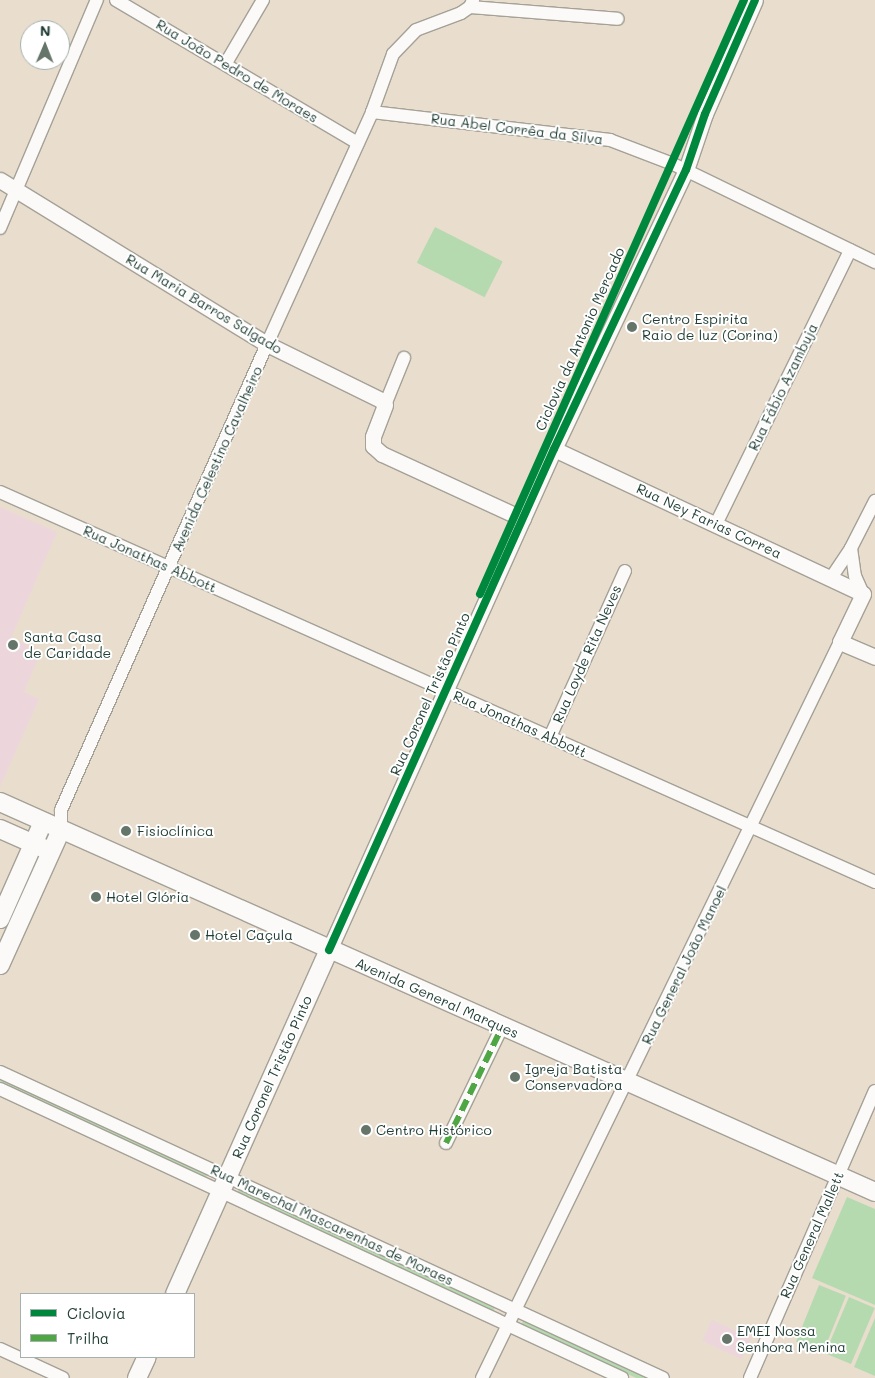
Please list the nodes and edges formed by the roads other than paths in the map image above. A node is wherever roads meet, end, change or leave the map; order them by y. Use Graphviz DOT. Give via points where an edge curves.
graph roads {
  1 [pos="98,0"];
  2 [pos="116,0"];
  3 [pos="263,0"];
  4 [pos="755,0"];
  5 [pos="472,3"];
  6 [pos="618,19"];
  7 [pos="226,63"];
  8 [pos="372,112"];
  9 [pos="358,143"];
  10 [pos="686,170"];
  11 [pos="0,180"];
  12 [pos="17,189"];
  13 [pos="0,228"];
  14 [pos="850,250"];
  15 [pos="875,262"];
  16 [pos="267,344"];
  17 [pos="404,358"];
  18 [pos="385,405"];
  19 [pos="554,449"];
  20 [pos="0,492"];
  21 [pos="875,501"];
  22 [pos="523,519"];
  23 [pos="716,524"];
  24 [pos="851,548"];
  25 [pos="169,568"];
  26 [pos="625,571"];
  27 [pos="831,578"];
  28 [pos="862,594"];
  29 [pos="840,642"];
  30 [pos="875,656"];
  31 [pos="445,691"];
  32 [pos="550,737"];
  33 [pos="0,802"];
  34 [pos="61,810"];
  35 [pos="43,822"];
  36 [pos="751,827"];
  37 [pos="0,829"];
  38 [pos="61,830"];
  39 [pos="33,844"];
  40 [pos="52,851"];
  41 [pos="875,882"];
  42 [pos="0,919"];
  43 [pos="329,950"];
  44 [pos="0,965"];
  45 [pos="502,1027"];
  46 [pos="0,1072"];
  47 [pos="627,1083"];
  48 [pos="0,1089"];
  49 [pos="875,1091"];
  50 [pos="446,1143"];
  51 [pos="838,1176"];
  52 [pos="224,1184"];
  53 [pos="875,1192"];
  54 [pos="175,1293"];
  55 [pos="516,1310"];
  56 [pos="508,1325"];
  57 [pos="0,1349"];
  58 [pos="147,1358"];
  59 [pos="63,1378"];
  60 [pos="137,1378"];
  61 [pos="482,1378"];
  62 [pos="622,1378"];
  63 [pos="663,1378"];
  64 [pos="750,1378"];
  1 -- 12 [label="street"];
  2 -- 7 [label="street, Rua João Pedro de Moraes"];
  3 -- 7 [label="street"];
  4 -- 10 [label="street, Rua Coronel Tristão Pinto" via="705,114"];
  5 -- 6 [label="street"];
  5 -- 8 [label="street, Avenida Celestino Cavalheiro" via="461,13 416,30 393,54"];
  7 -- 9 [label="street, Rua João Pedro de Moraes"];
  8 -- 9 [label="street, Avenida Celestino Cavalheiro"];
  8 -- 10 [label="street, Rua Abel Corrêa da Silva" via="610,140"];
  9 -- 16 [label="street, Avenida Celestino Cavalheiro"];
  10 -- 14 [label="street, Rua Abel Corrêa da Silva"];
  10 -- 19 [label="street, Rua Coronel Tristão Pinto"];
  11 -- 12 [label="street, Rua Maria Barros Salgado"];
  12 -- 13 [label="street"];
  12 -- 16 [label="street, Rua Maria Barros Salgado"];
  14 -- 15 [label="street, Rua Abel Corrêa da Silva"];
  14 -- 23 [label="street, Rua Fábio Azambuja"];
  16 -- 18 [label="street, Rua Maria Barros Salgado" via="381,400"];
  16 -- 25 [label="street, Avenida Celestino Cavalheiro"];
  17 -- 18 [label="street"];
  18 -- 22 [label="street" via="373,437 373,446 391,458"];
  19 -- 22 [label="street, Rua Coronel Tristão Pinto"];
  19 -- 23 [label="street, Rua Ney Farias Correa"];
  20 -- 25 [label="street, Rua Jonathas Abbott"];
  21 -- 24 [label="street"];
  22 -- 31 [label="street, Rua Coronel Tristão Pinto"];
  23 -- 27 [label="street, Rua Ney Farias Correa"];
  24 -- 27 [label="street"];
  24 -- 28 [label="street" via="854,576"];
  25 -- 31 [label="street, Rua Jonathas Abbott"];
  25 -- 34 [label="street, Avenida Celestino Cavalheiro"];
  26 -- 32 [label="street, Rua Loyde Rita Neves"];
  27 -- 28 [label="street, Rua Ney Farias Correa"];
  28 -- 29 [label="street, Rua General João Manoel"];
  29 -- 30 [label="street"];
  29 -- 36 [label="street, Rua General João Manoel"];
  31 -- 32 [label="street, Rua Jonathas Abbott"];
  31 -- 43 [label="street, Rua Coronel Tristão Pinto"];
  32 -- 36 [label="street, Rua Jonathas Abbott"];
  33 -- 35 [label="main road, Avenida General Marques"];
  34 -- 35 [label="street"];
  34 -- 38 [label="street, Avenida Celestino Cavalheiro"];
  35 -- 38 [label="main road, Avenida General Marques"];
  35 -- 39 [label="main road"];
  36 -- 41 [label="street, Rua Jonathas Abbott"];
  36 -- 47 [label="street, Rua General João Manoel"];
  37 -- 39 [label="main road"];
  38 -- 40 [label="main road"];
  38 -- 43 [label="main road, Avenida General Marques"];
  39 -- 40 [label="main road"];
  39 -- 42 [label="main road"];
  40 -- 44 [label="main road"];
  43 -- 45 [label="main road, Avenida General Marques"];
  43 -- 52 [label="main road, Rua Coronel Tristão Pinto"];
  45 -- 47 [label="main road, Avenida General Marques"];
  45 -- 50 [label="street"];
  46 -- 52 [label="street, Rua Marechal Mascarenhas de Moraes"];
  47 -- 51 [label="main road, Avenida General Marques"];
  47 -- 55 [label="street, Rua General João Manoel"];
  48 -- 52 [label="street, Rua Marechal Mascarenhas de Moraes"];
  49 -- 51 [label="street, Rua General Mallett"];
  51 -- 53 [label="main road, Avenida General Marques"];
  51 -- 64 [label="street, Rua General Mallett"];
  52 -- 54 [label="main road, Rua Coronel Tristão Pinto"];
  52 -- 55 [label="street, Rua Marechal Mascarenhas de Moraes"];
  52 -- 56 [label="street, Rua Marechal Mascarenhas de Moraes"];
  55 -- 56 [label="street, Rua General João Manoel"];
  55 -- 63 [label="street, Rua Marechal Mascarenhas de Moraes"];
  56 -- 61 [label="street, Rua General João Manoel"];
  56 -- 62 [label="street, Rua Marechal Mascarenhas de Moraes"];
  57 -- 59 [label="street"];
  58 -- 60 [label="main road"];
}
